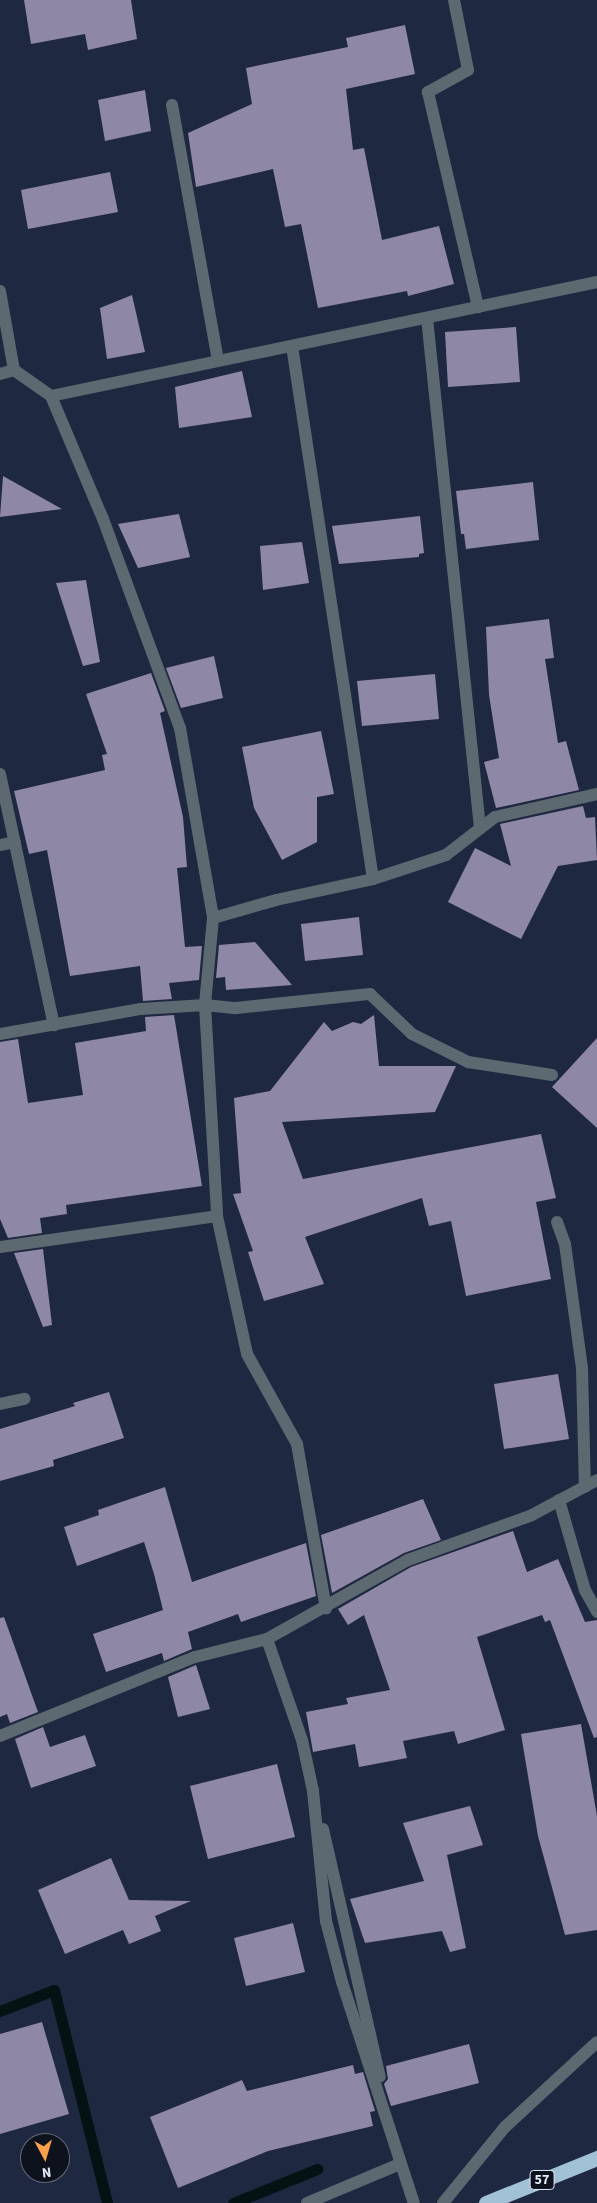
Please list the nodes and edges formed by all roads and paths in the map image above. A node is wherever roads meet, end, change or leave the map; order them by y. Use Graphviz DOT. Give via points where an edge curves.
graph roads {
  1 [pos="454,0"];
  2 [pos="172,105"];
  3 [pos="597,282"];
  4 [pos="0,291"];
  5 [pos="478,307"];
  6 [pos="427,318"];
  7 [pos="2,322"];
  8 [pos="292,346"];
  9 [pos="218,361"];
  10 [pos="14,370"];
  11 [pos="0,374"];
  12 [pos="51,396"];
  13 [pos="0,774"];
  14 [pos="597,794"];
  15 [pos="480,828"];
  16 [pos="14,842"];
  17 [pos="0,845"];
  18 [pos="373,879"];
  19 [pos="213,918"];
  20 [pos="205,1006"];
  21 [pos="54,1025"];
  22 [pos="0,1034"];
  23 [pos="552,1075"];
  24 [pos="217,1216"];
  25 [pos="557,1222"];
  26 [pos="0,1247"];
  27 [pos="24,1398"];
  28 [pos="0,1404"];
  29 [pos="597,1480"];
  30 [pos="585,1487"];
  31 [pos="559,1500"];
  32 [pos="326,1608"];
  33 [pos="597,1612"];
  34 [pos="267,1639"];
  35 [pos="0,1736"];
  36 [pos="302,1740"];
  37 [pos="597,2042"];
  38 [pos="597,2158"];
  39 [pos="400,2164"];
  40 [pos="307,2203"];
  41 [pos="414,2203"];
  42 [pos="444,2203"];
  43 [pos="486,2203"];
  1 -- 5 [label="street" via="468,70 428,92"];
  2 -- 9 [label="street"];
  3 -- 5 [label="street"];
  4 -- 7 [label="street"];
  5 -- 6 [label="street"];
  6 -- 8 [label="street"];
  6 -- 15 [label="street"];
  7 -- 10 [label="street"];
  8 -- 9 [label="street"];
  8 -- 18 [label="street"];
  9 -- 12 [label="street"];
  10 -- 11 [label="street"];
  10 -- 12 [label="street"];
  12 -- 19 [label="street" via="104,519 180,728"];
  13 -- 16 [label="street"];
  14 -- 15 [label="street" via="495,818"];
  15 -- 18 [label="street" via="446,855"];
  16 -- 17 [label="street"];
  16 -- 21 [label="street"];
  18 -- 19 [label="street" via="276,900"];
  19 -- 20 [label="street"];
  20 -- 21 [label="street" via="141,1009"];
  20 -- 23 [label="street" via="236,1008 370,994 412,1034 468,1062"];
  20 -- 24 [label="street"];
  21 -- 22 [label="street"];
  24 -- 26 [label="street"];
  24 -- 32 [label="street" via="247,1354 297,1444"];
  25 -- 30 [label="street" via="565,1244 582,1368"];
  27 -- 28 [label="street"];
  29 -- 30 [label="street"];
  30 -- 31 [label="street"];
  31 -- 32 [label="street" via="532,1515 408,1560"];
  31 -- 33 [label="street" via="585,1590"];
  32 -- 34 [label="street"];
  34 -- 35 [label="street" via="195,1656"];
  34 -- 36 [label="street"];
  36 -- 39 [label="street"];
  36 -- 39 [label="street" via="313,1791 326,1921"];
  37 -- 42 [label="street" via="505,2127"];
  38 -- 43 [label="highway, 57"];
  39 -- 40 [label="street"];
  39 -- 41 [label="street"];
}
